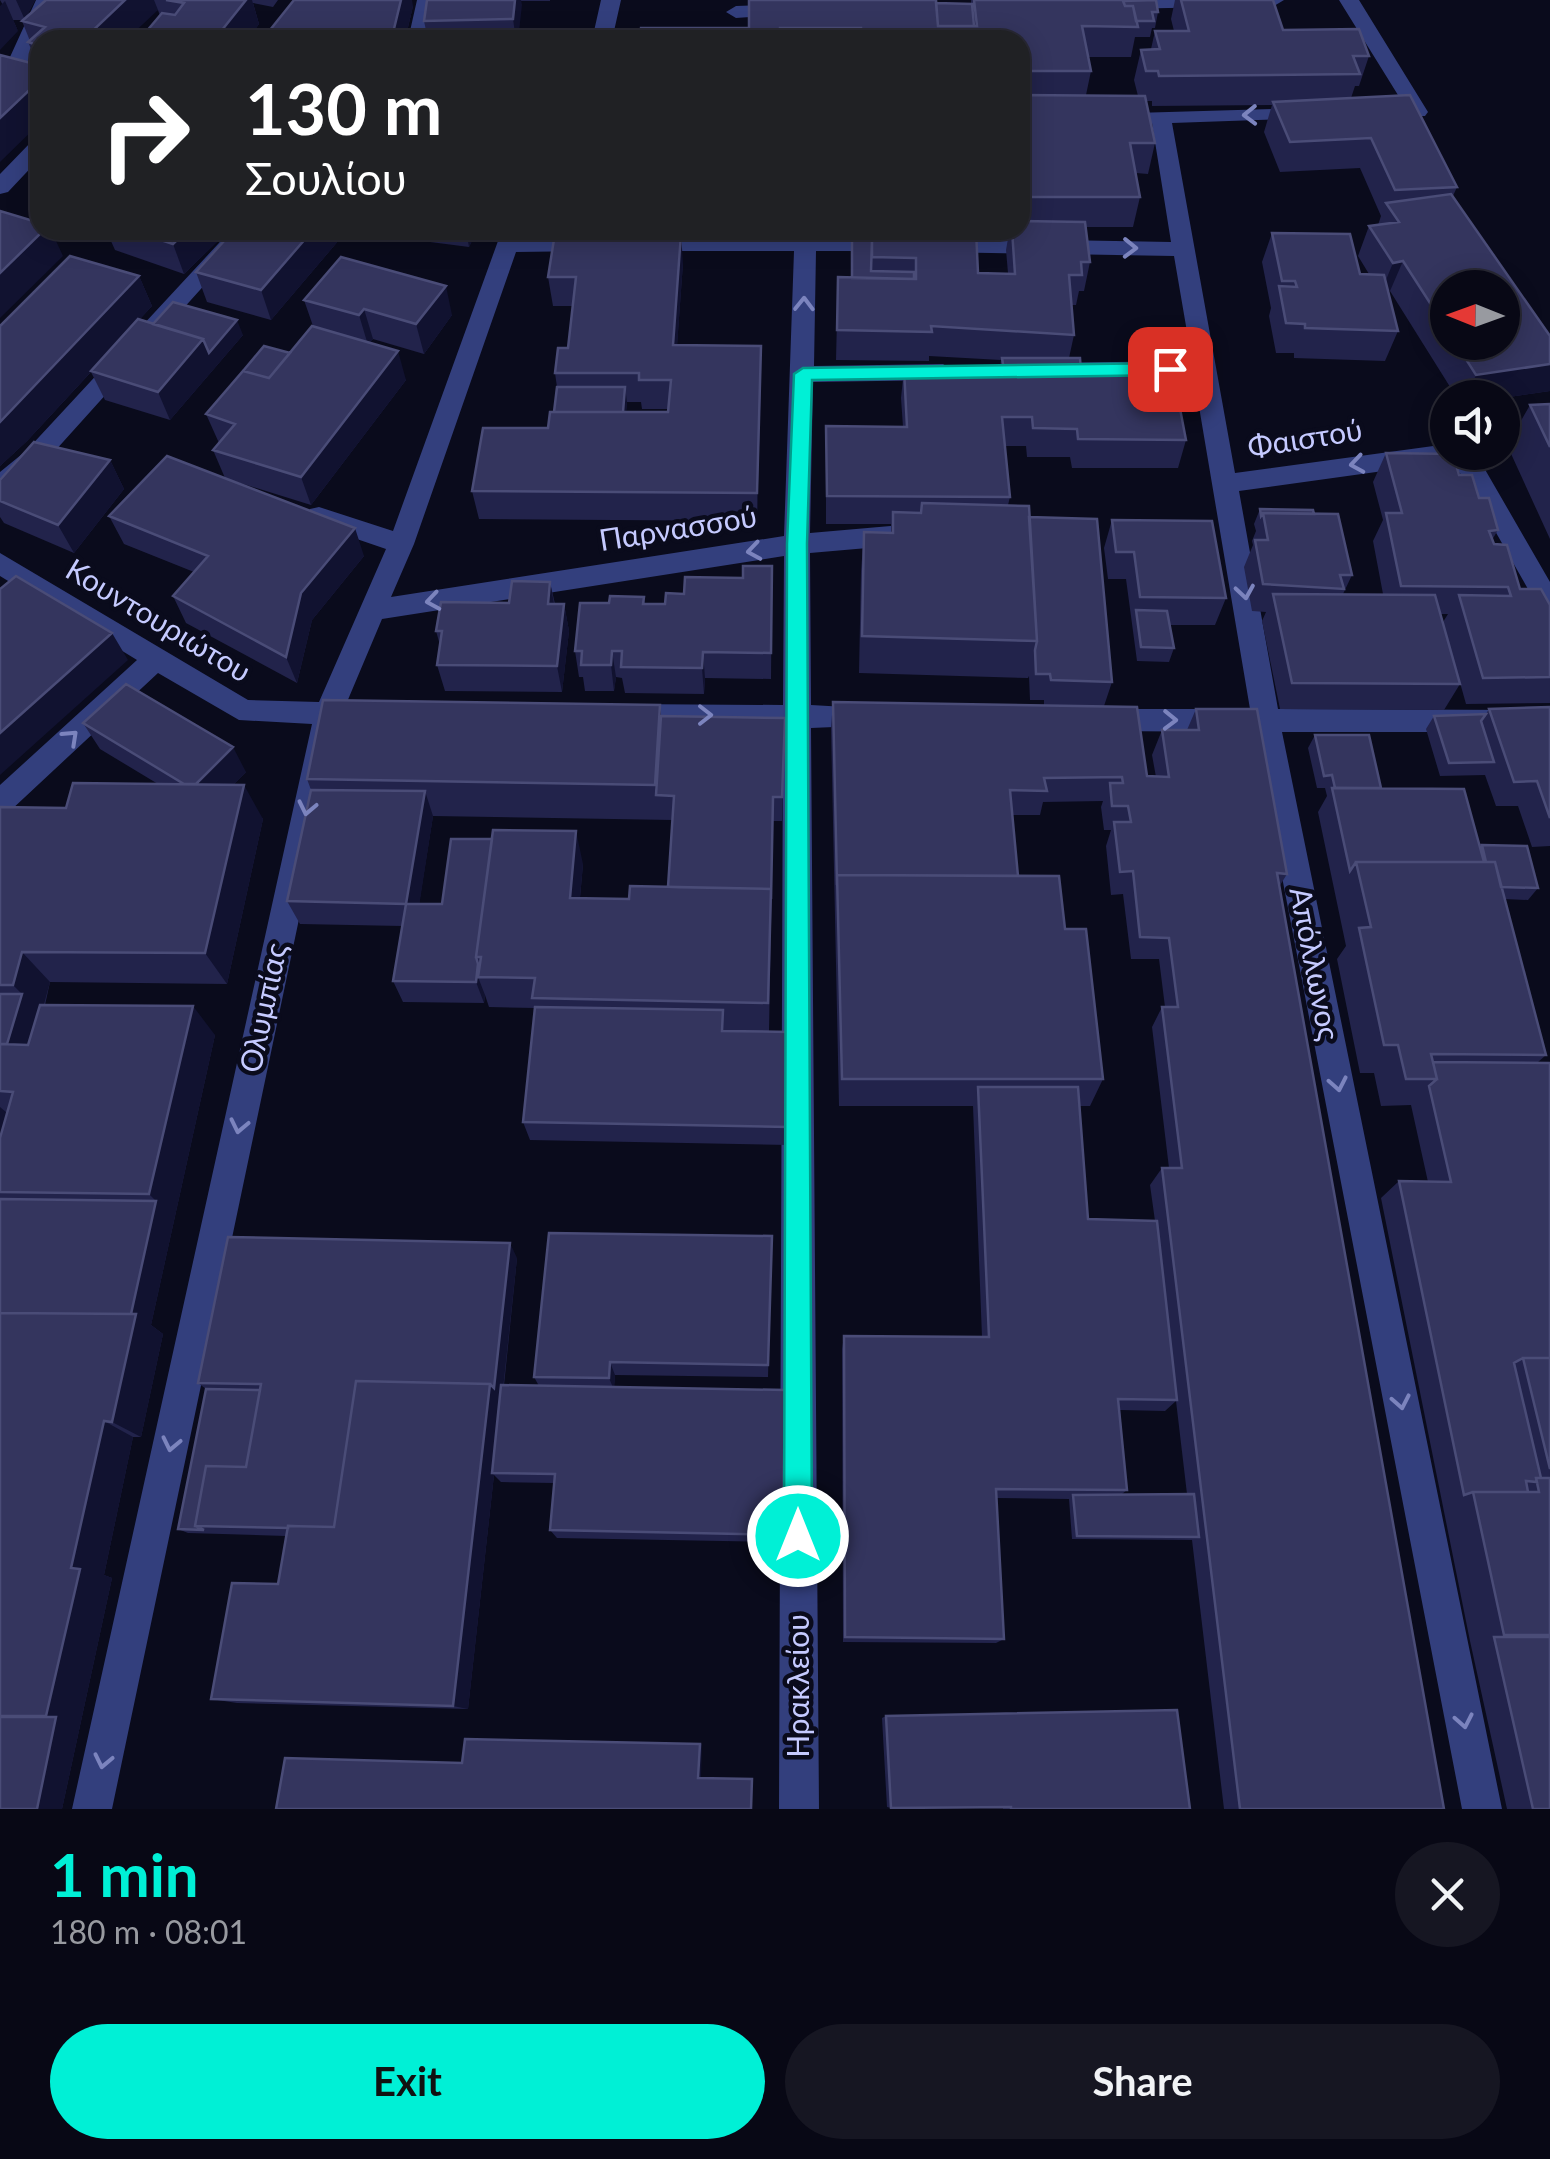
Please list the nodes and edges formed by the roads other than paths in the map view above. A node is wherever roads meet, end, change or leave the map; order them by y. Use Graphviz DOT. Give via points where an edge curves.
graph roads {
  1 [pos="46,0"];
  2 [pos="427,0"];
  3 [pos="611,0"];
  4 [pos="1274,0"];
  5 [pos="1349,0"];
  6 [pos="1095,4"];
  7 [pos="816,10"];
  8 [pos="735,14"];
  9 [pos="32,30"];
  10 [pos="420,30"];
  11 [pos="604,30"];
  12 [pos="30,34"];
  13 [pos="0,76"];
  14 [pos="1408,112"];
  15 [pos="1338,114"];
  16 [pos="1126,117"];
  17 [pos="1161,117"];
  18 [pos="30,156"];
  19 [pos="0,187"];
  20 [pos="234,240"];
  21 [pos="510,240"];
  22 [pos="556,240"];
  23 [pos="805,242"];
  24 [pos="1186,249"];
  25 [pos="1206,369"];
  26 [pos="1014,371"];
  27 [pos="976,372"];
  28 [pos="803,374"];
  29 [pos="1430,454"];
  30 [pos="1472,470"];
  31 [pos="1226,484"];
  32 [pos="0,486"];
  33 [pos="297,508"];
  34 [pos="930,536"];
  35 [pos="401,544"];
  36 [pos="797,544"];
  37 [pos="0,563"];
  38 [pos="1550,604"];
  39 [pos="373,610"];
  40 [pos="155,659"];
  41 [pos="328,713"];
  42 [pos="367,713"];
  43 [pos="601,715"];
  44 [pos="796,716"];
  45 [pos="894,717"];
  46 [pos="1070,719"];
  47 [pos="1266,721"];
  48 [pos="1550,721"];
  49 [pos="0,803"];
  50 [pos="92,1809"];
  51 [pos="799,1809"];
  52 [pos="1482,1809"];
  1 -- 9 [label="street"];
  2 -- 10 [label="street"];
  3 -- 11 [label="street"];
  4 -- 6 [label="street"];
  5 -- 14 [label="street"];
  7 -- 8 [label="street"];
  12 -- 13 [label="street" via="18,60"];
  15 -- 17 [label="street, one-way"];
  16 -- 17 [label="street"];
  17 -- 24 [label="street, Απόλλωνος"];
  18 -- 19 [label="street"];
  20 -- 32 [label="street" via="36,456"];
  21 -- 35 [label="street, Ολυμπίας"];
  22 -- 23 [label="street"];
  23 -- 24 [label="street, one-way"];
  28 -- 23 [label="street, Ηρακλείου, one-way"];
  24 -- 25 [label="street, Απόλλωνος"];
  25 -- 26 [label="street"];
  25 -- 31 [label="street, Απόλλωνος"];
  27 -- 28 [label="street"];
  28 -- 36 [label="street, Ηρακλείου"];
  29 -- 31 [label="street, Φαιστού, one-way"];
  30 -- 38 [label="street, Φαιστού"];
  31 -- 47 [label="street, Απόλλωνος, one-way" via="1226,537"];
  33 -- 35 [label="street"];
  34 -- 36 [label="street, Παρνασσού"];
  35 -- 39 [label="street, Ολυμπίας"];
  36 -- 39 [label="street, Παρνασσού, one-way"];
  36 -- 44 [label="street, Ηρακλείου"];
  37 -- 40 [label="street, Κουντουριώτου"];
  39 -- 41 [label="street, Ολυμπίας"];
  40 -- 41 [label="street, Κουντουριώτου" via="249,712"];
  49 -- 40 [label="street, one-way"];
  41 -- 42 [label="street, Κουντουριώτου"];
  41 -- 50 [label="street, Ολυμπίας, one-way"];
  43 -- 44 [label="street, one-way"];
  44 -- 45 [label="street"];
  44 -- 51 [label="street, Ηρακλείου"];
  46 -- 47 [label="street, one-way"];
  47 -- 48 [label="street"];
  47 -- 52 [label="street, Απόλλωνος, one-way"];
}
